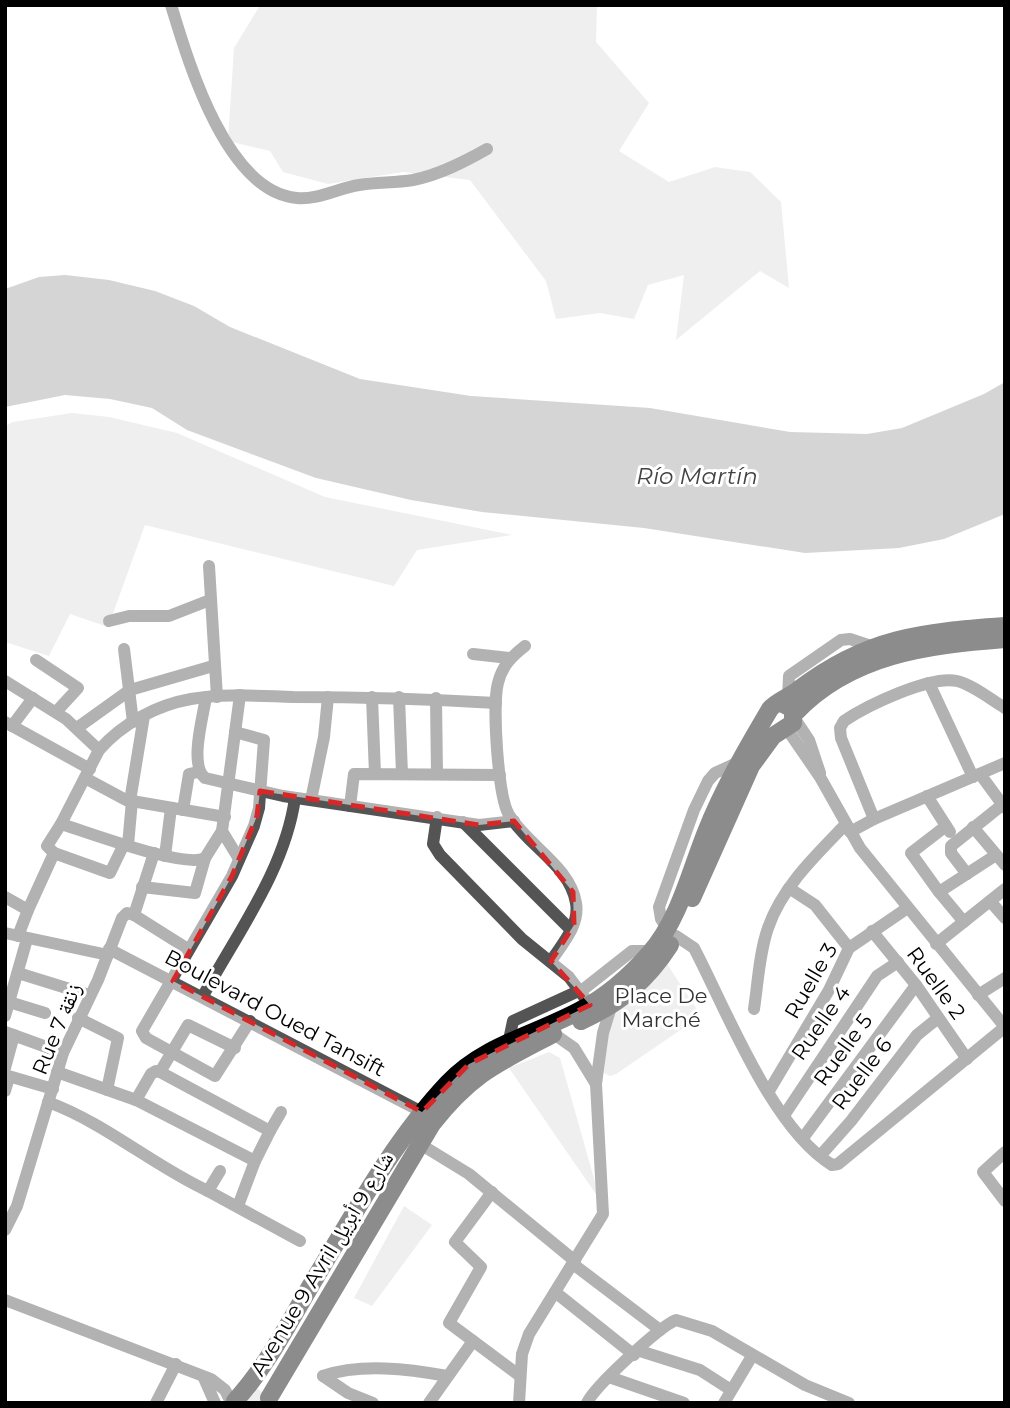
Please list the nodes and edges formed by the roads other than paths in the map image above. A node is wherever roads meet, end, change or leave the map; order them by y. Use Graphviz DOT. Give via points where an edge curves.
graph roads {
  1 [pos="171,5"];
  2 [pos="486,149"];
  3 [pos="209,566"];
  4 [pos="210,600"];
  5 [pos="108,621"];
  6 [pos="1005,626"];
  7 [pos="1005,639"];
  8 [pos="525,646"];
  9 [pos="124,649"];
  10 [pos="473,654"];
  11 [pos="509,658"];
  12 [pos="36,660"];
  13 [pos="213,666"];
  14 [pos="5,681"];
  15 [pos="929,684"];
  16 [pos="130,690"];
  17 [pos="240,695"];
  18 [pos="211,697"];
  19 [pos="327,697"];
  20 [pos="372,697"];
  21 [pos="399,697"];
  22 [pos="33,698"];
  23 [pos="436,698"];
  24 [pos="496,703"];
  25 [pos="1005,708"];
  26 [pos="56,712"];
  27 [pos="788,715"];
  28 [pos="138,719"];
  29 [pos="9,724"];
  30 [pos="77,728"];
  31 [pos="235,733"];
  32 [pos="99,750"];
  33 [pos="1005,763"];
  34 [pos="198,772"];
  35 [pos="87,773"];
  36 [pos="374,774"];
  37 [pos="402,774"];
  38 [pos="437,774"];
  39 [pos="500,775"];
  40 [pos="977,775"];
  41 [pos="226,783"];
  42 [pos="260,791"];
  43 [pos="927,796"];
  44 [pos="295,798"];
  45 [pos="311,800"];
  46 [pos="131,801"];
  47 [pos="350,806"];
  48 [pos="1003,806"];
  49 [pos="177,809"];
  50 [pos="437,817"];
  51 [pos="874,819"];
  52 [pos="513,821"];
  53 [pos="463,822"];
  54 [pos="61,824"];
  55 [pos="224,824"];
  56 [pos="946,826"];
  57 [pos="973,827"];
  58 [pos="848,828"];
  59 [pos="957,840"];
  60 [pos="126,844"];
  61 [pos="54,853"];
  62 [pos="159,855"];
  63 [pos="205,858"];
  64 [pos="239,859"];
  65 [pos="1001,860"];
  66 [pos="967,874"];
  67 [pos="142,887"];
  68 [pos="789,888"];
  69 [pos="1005,889"];
  70 [pos="939,892"];
  71 [pos="5,897"];
  72 [pos="990,901"];
  73 [pos="906,909"];
  74 [pos="28,910"];
  75 [pos="134,915"];
  76 [pos="1005,918"];
  77 [pos="964,922"];
  78 [pos="571,930"];
  79 [pos="872,931"];
  80 [pos="671,932"];
  81 [pos="17,936"];
  82 [pos="936,944"];
  83 [pos="849,948"];
  84 [pos="188,949"];
  85 [pos="652,951"];
  86 [pos="108,952"];
  87 [pos="551,961"];
  88 [pos="898,962"];
  89 [pos="18,973"];
  90 [pos="1005,978"];
  91 [pos="173,981"];
  92 [pos="916,985"];
  93 [pos="89,995"];
  94 [pos="978,995"];
  95 [pos="203,996"];
  96 [pos="586,998"];
  97 [pos="616,998"];
  98 [pos="9,1002"];
  99 [pos="754,1009"];
  100 [pos="45,1013"];
  101 [pos="5,1016"];
  102 [pos="78,1018"];
  103 [pos="938,1018"];
  104 [pos="250,1021"];
  105 [pos="1005,1027"];
  106 [pos="555,1028"];
  107 [pos="10,1033"];
  108 [pos="509,1040"];
  109 [pos="234,1048"];
  110 [pos="170,1052"];
  111 [pos="63,1053"];
  112 [pos="967,1059"];
  113 [pos="58,1072"];
  114 [pos="160,1072"];
  115 [pos="7,1073"];
  116 [pos="596,1083"];
  117 [pos="53,1089"];
  118 [pos="107,1090"];
  119 [pos="5,1091"];
  120 [pos="769,1091"];
  121 [pos="136,1100"];
  122 [pos="48,1102"];
  123 [pos="281,1112"];
  124 [pos="422,1112"];
  125 [pos="785,1114"];
  126 [pos="270,1131"];
  127 [pos="803,1138"];
  128 [pos="417,1149"];
  129 [pos="1004,1153"];
  130 [pos="820,1156"];
  131 [pos="255,1161"];
  132 [pos="388,1163"];
  133 [pos="220,1171"];
  134 [pos="208,1191"];
  135 [pos="492,1192"];
  136 [pos="1005,1201"];
  137 [pos="238,1206"];
  138 [pos="5,1230"];
  139 [pos="300,1241"];
  140 [pos="574,1262"];
  141 [pos="555,1292"];
  142 [pos="5,1300"];
  143 [pos="660,1330"];
  144 [pos="473,1341"];
  145 [pos="637,1353"];
  146 [pos="752,1356"];
  147 [pos="176,1364"];
  148 [pos="447,1376"];
  149 [pos="520,1376"];
  150 [pos="608,1377"];
  151 [pos="732,1390"];
  152 [pos="269,1397"];
  153 [pos="231,1402"];
  154 [pos="156,1403"];
  155 [pos="373,1403"];
  156 [pos="429,1403"];
  157 [pos="519,1403"];
  158 [pos="587,1403"];
  159 [pos="684,1403"];
  160 [pos="723,1403"];
  161 [pos="849,1403"];
  1 -- 2 [label="street" via="213,124 256,176 285,196 308,198 342,188 412,180"];
  3 -- 4 [label="street"];
  4 -- 5 [label="street" via="169,616"];
  4 -- 13 [label="street"];
  6 -- 27 [label="highway" via="918,634 871,646 830,667"];
  7 -- 27 [label="highway" via="880,658 840,677"];
  8 -- 11 [label="street"];
  9 -- 16 [label="street"];
  10 -- 11 [label="street"];
  11 -- 24 [label="street" via="497,686"];
  12 -- 26 [label="street" via="78,688"];
  13 -- 16 [label="street"];
  13 -- 18 [label="street"];
  14 -- 22 [label="street"];
  15 -- 25 [label="street" via="958,682"];
  15 -- 40 [label="street"];
  15 -- 51 [label="street" via="840,725"];
  16 -- 28 [label="street"];
  16 -- 30 [label="street"];
  17 -- 18 [label="street"];
  17 -- 19 [label="street"];
  17 -- 31 [label="street"];
  18 -- 28 [label="street" via="179,702"];
  18 -- 34 [label="street" via="196,761"];
  19 -- 20 [label="street"];
  19 -- 45 [label="street" via="323,748"];
  20 -- 21 [label="street"];
  20 -- 36 [label="street"];
  21 -- 23 [label="street"];
  21 -- 37 [label="street"];
  22 -- 26 [label="street"];
  22 -- 29 [label="street"];
  23 -- 24 [label="street"];
  23 -- 38 [label="street"];
  24 -- 39 [label="street"];
  26 -- 30 [label="street"];
  27 -- 58 [label="street"];
  27 -- 80 [label="highway" via="743,780"];
  27 -- 80 [label="highway" via="773,706 739,762 708,826"];
  28 -- 32 [label="street"];
  28 -- 46 [label="street"];
  29 -- 35 [label="street"];
  30 -- 32 [label="street"];
  31 -- 41 [label="street"];
  31 -- 42 [label="street" via="264,740"];
  32 -- 35 [label="street"];
  33 -- 40 [label="street"];
  34 -- 41 [label="street"];
  34 -- 49 [label="street, Rue 7 زنقة" via="189,774"];
  35 -- 46 [label="street"];
  35 -- 54 [label="street"];
  36 -- 37 [label="street"];
  36 -- 47 [label="street" via="354,774"];
  37 -- 38 [label="street"];
  38 -- 39 [label="street"];
  39 -- 52 [label="street" via="505,807"];
  40 -- 43 [label="street"];
  40 -- 48 [label="street"];
  41 -- 42 [label="street"];
  41 -- 55 [label="street"];
  42 -- 44 [label="street"];
  42 -- 64 [label="street" via="257,816"];
  43 -- 51 [label="street"];
  43 -- 56 [label="street"];
  44 -- 45 [label="street"];
  44 -- 95 [label="street" via="288,837 276,864"];
  45 -- 47 [label="street"];
  46 -- 49 [label="street"];
  46 -- 60 [label="street"];
  47 -- 50 [label="street"];
  48 -- 57 [label="street"];
  49 -- 55 [label="street"];
  49 -- 62 [label="street, Rue 7 زنقة"];
  50 -- 53 [label="street"];
  50 -- 87 [label="street" via="435,849 522,939"];
  51 -- 58 [label="street"];
  52 -- 53 [label="street" via="489,825"];
  52 -- 78 [label="street" via="569,884 577,905"];
  53 -- 78 [label="street"];
  54 -- 60 [label="street"];
  54 -- 61 [label="street" via="47,846"];
  55 -- 63 [label="street"];
  55 -- 64 [label="street"];
  56 -- 59 [label="street"];
  56 -- 70 [label="street" via="911,853"];
  57 -- 59 [label="street"];
  57 -- 65 [label="street"];
  58 -- 68 [label="street"];
  58 -- 73 [label="street"];
  59 -- 66 [label="street" via="950,851"];
  60 -- 61 [label="street" via="110,873"];
  60 -- 62 [label="street"];
  61 -- 74 [label="street"];
  62 -- 63 [label="street"];
  62 -- 67 [label="street, Rue 7 زنقة"];
  63 -- 67 [label="street" via="195,893"];
  64 -- 84 [label="street"];
  65 -- 66 [label="street"];
  66 -- 70 [label="street"];
  67 -- 75 [label="street, Rue 7 زنقة"];
  68 -- 83 [label="street" via="815,905"];
  68 -- 99 [label="street" via="768,930"];
  69 -- 72 [label="street"];
  70 -- 77 [label="street"];
  71 -- 74 [label="street"];
  72 -- 76 [label="street"];
  72 -- 77 [label="street"];
  73 -- 79 [label="street, Ruelle 3"];
  73 -- 82 [label="street"];
  74 -- 81 [label="street"];
  75 -- 84 [label="street"];
  75 -- 86 [label="street, Rue 7 زنقة" via="127,913 122,918"];
  77 -- 82 [label="street"];
  78 -- 87 [label="street"];
  79 -- 83 [label="street, Ruelle 3"];
  79 -- 88 [label="street, Ruelle 2"];
  80 -- 85 [label="highway"];
  80 -- 97 [label="highway" via="654,967"];
  80 -- 120 [label="street" via="694,948"];
  81 -- 86 [label="street, Boulevard Oued Tansift"];
  81 -- 89 [label="street"];
  82 -- 94 [label="street"];
  83 -- 120 [label="street, Ruelle 3"];
  84 -- 91 [label="street"];
  85 -- 96 [label="street" via="632,951"];
  85 -- 97 [label="highway"];
  86 -- 91 [label="street, Boulevard Oued Tansift"];
  86 -- 93 [label="street, Rue 7 زنقة"];
  87 -- 96 [label="street"];
  88 -- 92 [label="street, Ruelle 2"];
  88 -- 125 [label="street, Ruelle 4" via="877,976"];
  89 -- 93 [label="street"];
  89 -- 98 [label="street"];
  90 -- 94 [label="street"];
  91 -- 95 [label="street, Boulevard Oued Tansift"];
  91 -- 110 [label="street" via="142,1031"];
  92 -- 103 [label="street, Ruelle 2"];
  92 -- 127 [label="street, Ruelle 5"];
  93 -- 102 [label="street, Rue 7 زنقة"];
  94 -- 105 [label="street"];
  95 -- 104 [label="street, Boulevard Oued Tansift"];
  96 -- 97 [label="highway"];
  96 -- 106 [label="highway"];
  96 -- 108 [label="street" via="513,1021"];
  97 -- 106 [label="highway"];
  97 -- 116 [label="street" via="603,1033"];
  98 -- 100 [label="street"];
  98 -- 101 [label="street"];
  102 -- 111 [label="street, Rue 7 زنقة"];
  102 -- 118 [label="street" via="118,1038"];
  103 -- 112 [label="street, Ruelle 2"];
  103 -- 130 [label="street, Ruelle 6" via="917,1035"];
  104 -- 109 [label="street"];
  104 -- 124 [label="street, Boulevard Oued Tansift"];
  105 -- 112 [label="street"];
  106 -- 108 [label="highway, Avenue 9 Avril شارع 9 أبريل"];
  106 -- 116 [label="street" via="575,1048"];
  106 -- 128 [label="highway, Avenue 9 Avril شارع 9 أبريل" via="485,1070 452,1098"];
  107 -- 111 [label="street"];
  107 -- 115 [label="street"];
  108 -- 124 [label="highway, Avenue 9 Avril شارع 9 أبريل" via="469,1064"];
  109 -- 110 [label="street" via="188,1025"];
  109 -- 110 [label="street" via="215,1076"];
  110 -- 114 [label="street"];
  111 -- 113 [label="street, Rue 7 زنقة"];
  112 -- 130 [label="street" via="838,1164"];
  113 -- 117 [label="street, Rue 7 زنقة"];
  113 -- 118 [label="street"];
  114 -- 121 [label="street" via="150,1074"];
  114 -- 126 [label="street"];
  115 -- 117 [label="street"];
  115 -- 119 [label="street"];
  116 -- 140 [label="street" via="605,1203 601,1220"];
  117 -- 122 [label="street, Rue 7 زنقة"];
  118 -- 121 [label="street"];
  120 -- 125 [label="street"];
  121 -- 131 [label="street"];
  122 -- 134 [label="street" via="105,1128"];
  122 -- 138 [label="street, Rue 7 زنقة" via="17,1206"];
  123 -- 126 [label="street"];
  124 -- 132 [label="highway, Avenue 9 Avril شارع 9 أبريل"];
  125 -- 127 [label="street"];
  126 -- 131 [label="street"];
  127 -- 130 [label="street"];
  128 -- 135 [label="street" via="470,1174"];
  128 -- 152 [label="highway, Avenue 9 Avril شارع 9 أبريل" via="372,1243"];
  129 -- 136 [label="street" via="983,1172"];
  131 -- 137 [label="street"];
  132 -- 152 [label="highway, Avenue 9 Avril شارع 9 أبريل" via="296,1333"];
  132 -- 153 [label="highway, Avenue 9 Avril شارع 9 أبريل" via="277,1345"];
  133 -- 134 [label="street"];
  134 -- 137 [label="street"];
  135 -- 140 [label="street"];
  135 -- 144 [label="street" via="454,1244 481,1267 449,1323"];
  137 -- 139 [label="street"];
  140 -- 141 [label="street"];
  140 -- 143 [label="street"];
  141 -- 145 [label="street"];
  141 -- 149 [label="street" via="529,1334"];
  142 -- 147 [label="street"];
  143 -- 145 [label="street"];
  143 -- 146 [label="street" via="676,1320 698,1324"];
  144 -- 148 [label="street"];
  144 -- 149 [label="street"];
  145 -- 150 [label="street"];
  145 -- 151 [label="street" via="700,1370"];
  146 -- 151 [label="street"];
  146 -- 161 [label="street"];
  147 -- 153 [label="street" via="220,1385"];
  147 -- 154 [label="street"];
  148 -- 155 [label="street" via="398,1369 323,1376"];
  148 -- 156 [label="street"];
  149 -- 157 [label="street"];
  150 -- 158 [label="street"];
  150 -- 159 [label="street"];
  151 -- 160 [label="street"];
}
